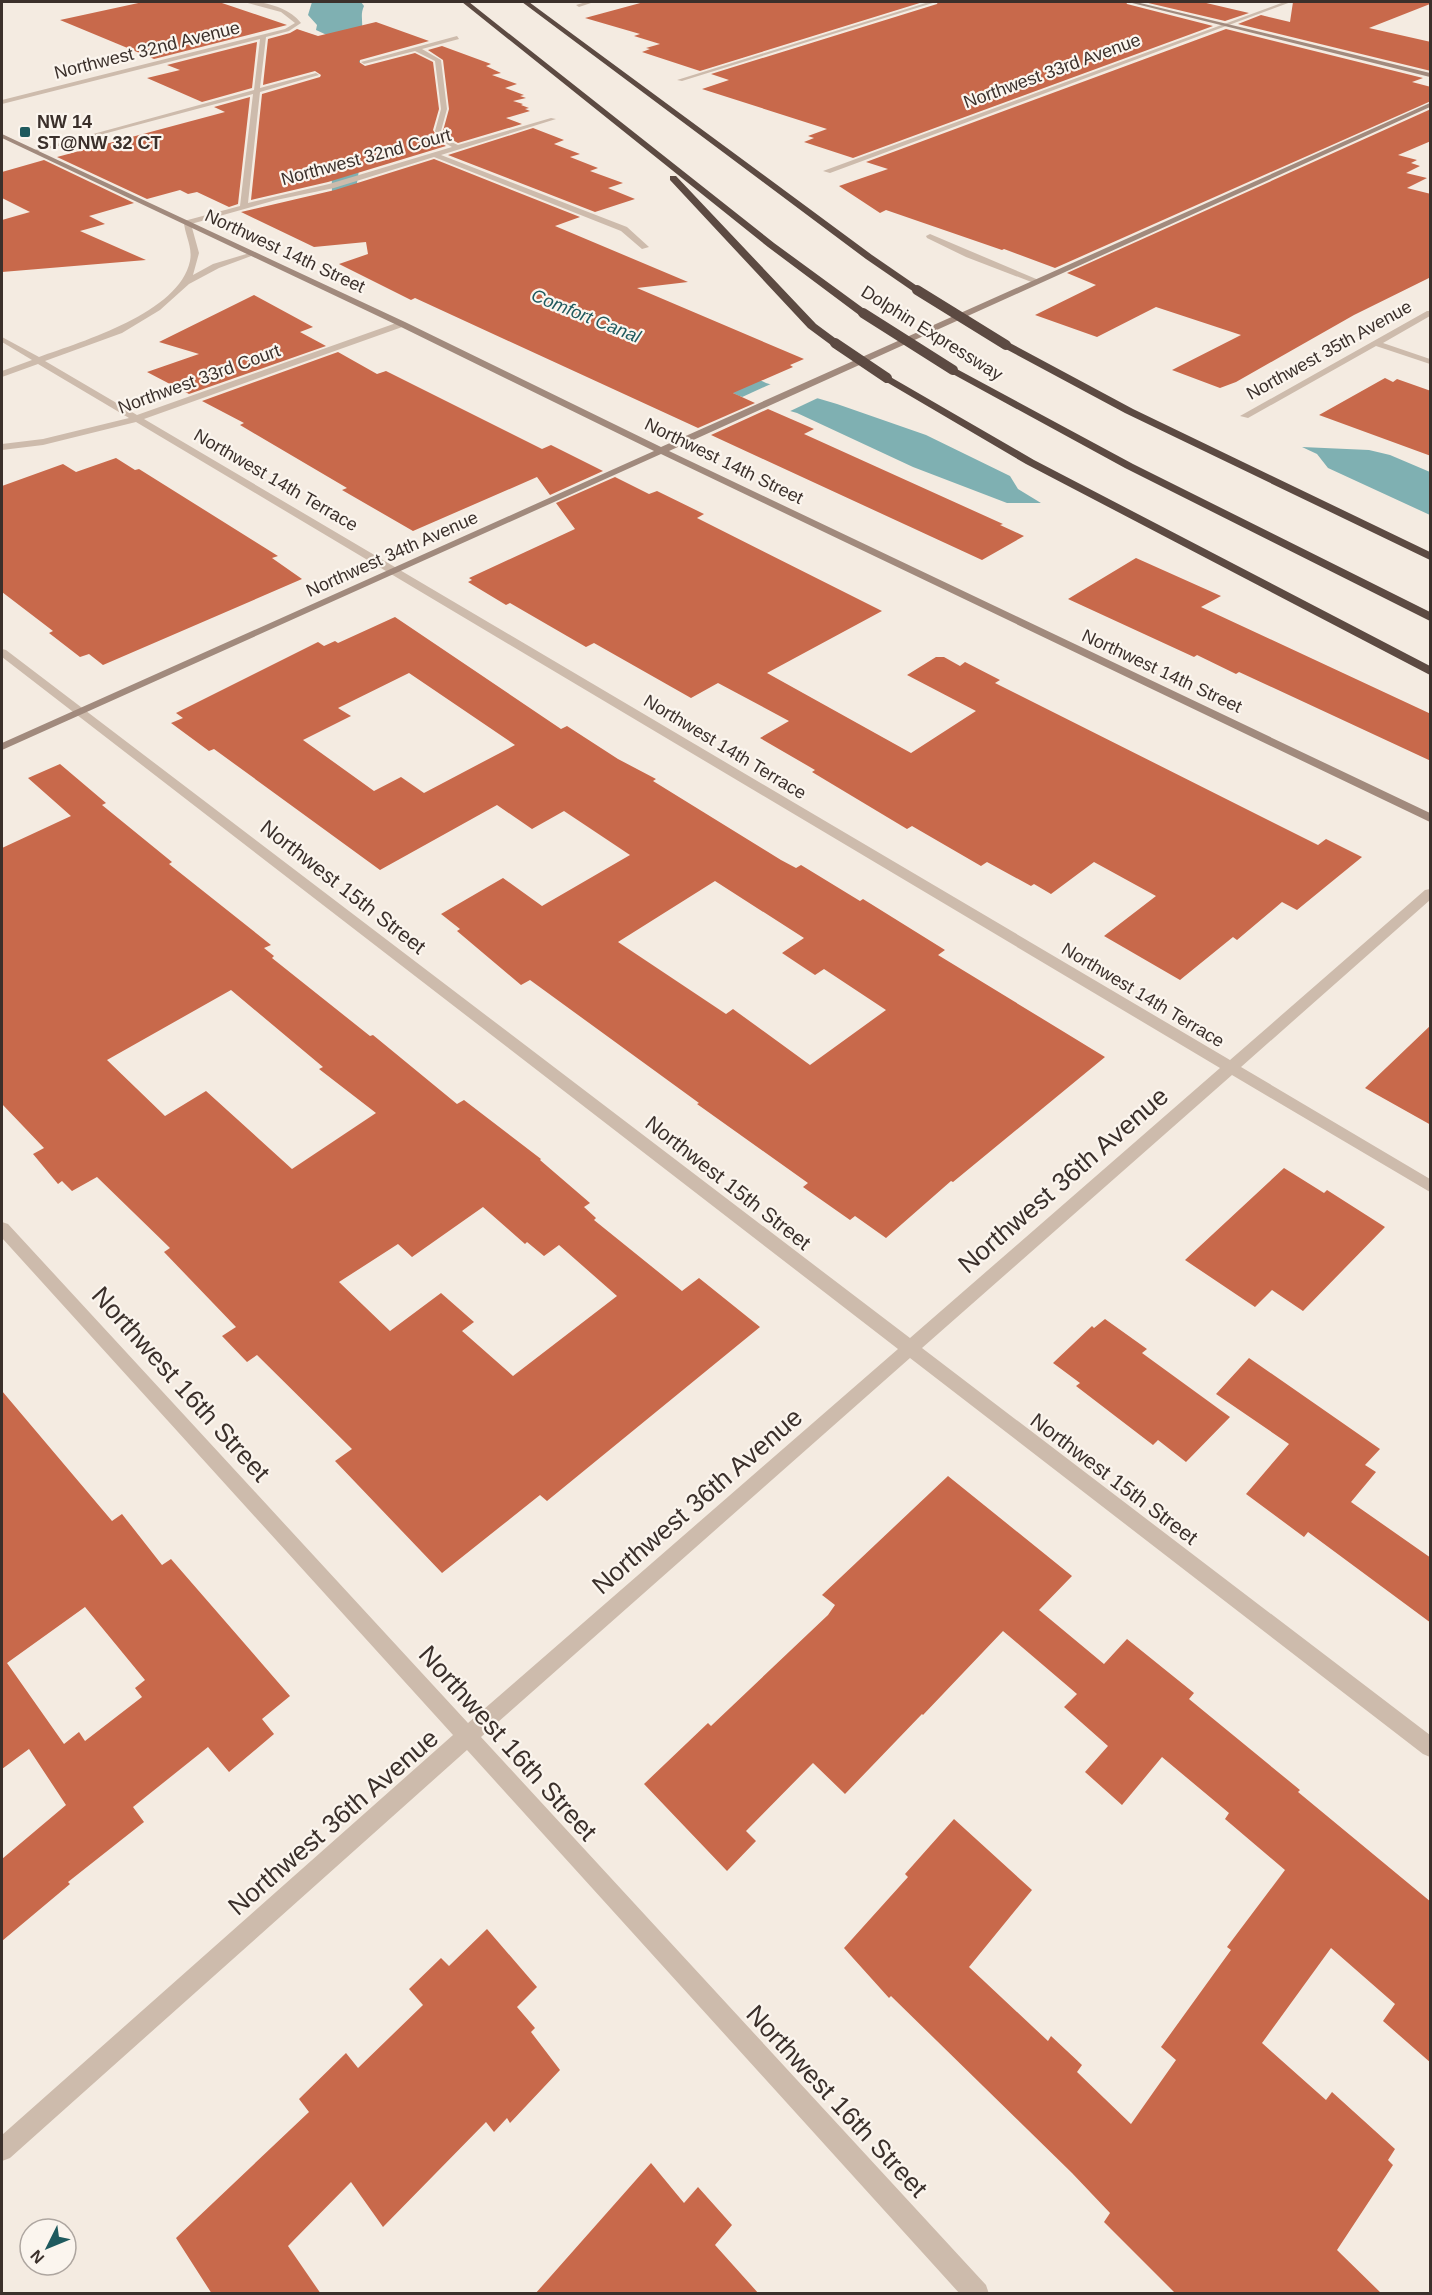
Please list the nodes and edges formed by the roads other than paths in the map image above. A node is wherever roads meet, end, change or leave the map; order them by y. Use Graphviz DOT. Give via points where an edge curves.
graph roads {
  1 [pos="247,2"];
  2 [pos="465,2"];
  3 [pos="525,2"];
  4 [pos="591,2"];
  5 [pos="933,2"];
  6 [pos="1131,2"];
  7 [pos="1288,2"];
  8 [pos="579,5"];
  9 [pos="1225,24"];
  10 [pos="263,36"];
  11 [pos="457,38"];
  12 [pos="219,48"];
  13 [pos="415,48"];
  14 [pos="262,54"];
  15 [pos="364,62"];
  16 [pos="316,75"];
  17 [pos="1431,75"];
  18 [pos="680,80"];
  19 [pos="257,92"];
  20 [pos="2,102"];
  21 [pos="1431,105"];
  22 [pos="553,119"];
  23 [pos="628,131"];
  24 [pos="2,136"];
  25 [pos="458,148"];
  26 [pos="34,151"];
  27 [pos="435,155"];
  28 [pos="827,171"];
  29 [pos="244,206"];
  30 [pos="187,223"];
  31 [pos="930,236"];
  32 [pos="645,247"];
  33 [pos="253,254"];
  34 [pos="1037,281"];
  35 [pos="186,282"];
  36 [pos="1431,313"];
  37 [pos="402,324"];
  38 [pos="2,339"];
  39 [pos="1375,344"];
  40 [pos="39,362"];
  41 [pos="1431,362"];
  42 [pos="2,374"];
  43 [pos="1245,416"];
  44 [pos="138,420"];
  45 [pos="2,447"];
  46 [pos="661,450"];
  47 [pos="1318,502"];
  48 [pos="1431,545"];
  49 [pos="1431,556"];
  50 [pos="395,571"];
  51 [pos="1431,617"];
  52 [pos="2,652"];
  53 [pos="1431,671"];
  54 [pos="80,712"];
  55 [pos="2,747"];
  56 [pos="1431,818"];
  57 [pos="1431,893"];
  58 [pos="1230,1068"];
  59 [pos="1431,1186"];
  60 [pos="2,1228"];
  61 [pos="909,1349"];
  62 [pos="467,1738"];
  63 [pos="1431,1747"];
  64 [pos="2,2150"];
  65 [pos="977,2294"];
  1 -- 10 [label="street, Northwest 32nd Avenue" via="288,15 298,23 291,29"];
  2 -- 23 [label="highway, Dolphin Expressway"];
  3 -- 47 [label="highway, Dolphin Expressway, bridge" via="917,290 1006,345 1129,411"];
  4 -- 8 [label="street"];
  5 -- 18 [label="street"];
  6 -- 9 [label="street"];
  7 -- 9 [label="street, Northwest 33rd Avenue"];
  9 -- 17 [label="street"];
  9 -- 28 [label="street, Northwest 33rd Avenue"];
  10 -- 12 [label="street, Northwest 32nd Avenue"];
  10 -- 14 [label="street"];
  11 -- 13 [label="street"];
  12 -- 14 [label="street"];
  12 -- 20 [label="street, Northwest 32nd Avenue"];
  13 -- 15 [label="street"];
  13 -- 25 [label="street" via="438,60 444,109 438,131 445,141"];
  14 -- 19 [label="street"];
  16 -- 19 [label="street"];
  19 -- 26 [label="street"];
  19 -- 29 [label="street"];
  21 -- 34 [label="street, Northwest 34th Avenue"];
  22 -- 25 [label="street, Northwest 32nd Court"];
  23 -- 51 [label="highway, Dolphin Expressway, bridge" via="809,274 953,370 1129,466"];
  23 -- 53 [label="highway, bridge" via="812,326 886,378 1030,462"];
  24 -- 26 [label="street, Northwest 14th Street"];
  25 -- 27 [label="street, Northwest 32nd Court"];
  26 -- 30 [label="street, Northwest 14th Street"];
  27 -- 29 [label="street, Northwest 32nd Court" via="331,186"];
  27 -- 32 [label="street" via="624,229"];
  29 -- 30 [label="street, Northwest 32nd Court"];
  30 -- 33 [label="street, Northwest 14th Street"];
  30 -- 35 [label="street" via="196,243"];
  31 -- 34 [label="street"];
  33 -- 35 [label="street"];
  33 -- 37 [label="street, Northwest 14th Street"];
  34 -- 46 [label="street, Northwest 34th Avenue"];
  35 -- 40 [label="street" via="131,325"];
  36 -- 39 [label="street, Northwest 35th Avenue"];
  37 -- 44 [label="street, Northwest 33rd Court"];
  37 -- 46 [label="street, Northwest 14th Street"];
  38 -- 40 [label="street, Northwest 14th Terrace"];
  39 -- 41 [label="street"];
  39 -- 43 [label="street, Northwest 35th Avenue"];
  40 -- 42 [label="street"];
  40 -- 44 [label="street, Northwest 14th Terrace"];
  44 -- 45 [label="street, Northwest 33rd Court" via="67,438"];
  44 -- 50 [label="street, Northwest 14th Terrace"];
  46 -- 50 [label="street, Northwest 34th Avenue"];
  46 -- 56 [label="street, Northwest 14th Street"];
  47 -- 48 [label="highway"];
  47 -- 49 [label="highway, Dolphin Expressway"];
  50 -- 54 [label="street, Northwest 34th Avenue"];
  50 -- 58 [label="street, Northwest 14th Terrace"];
  52 -- 54 [label="street, Northwest 15th Street"];
  54 -- 55 [label="street, Northwest 34th Avenue"];
  54 -- 61 [label="street, Northwest 15th Street"];
  57 -- 58 [label="street, Northwest 36th Avenue"];
  58 -- 59 [label="street, Northwest 14th Terrace"];
  58 -- 61 [label="street, Northwest 36th Avenue"];
  60 -- 62 [label="street, Northwest 16th Street"];
  61 -- 62 [label="street, Northwest 36th Avenue"];
  61 -- 63 [label="street, Northwest 15th Street"];
  62 -- 64 [label="street, Northwest 36th Avenue"];
  62 -- 65 [label="street, Northwest 16th Street"];
}
